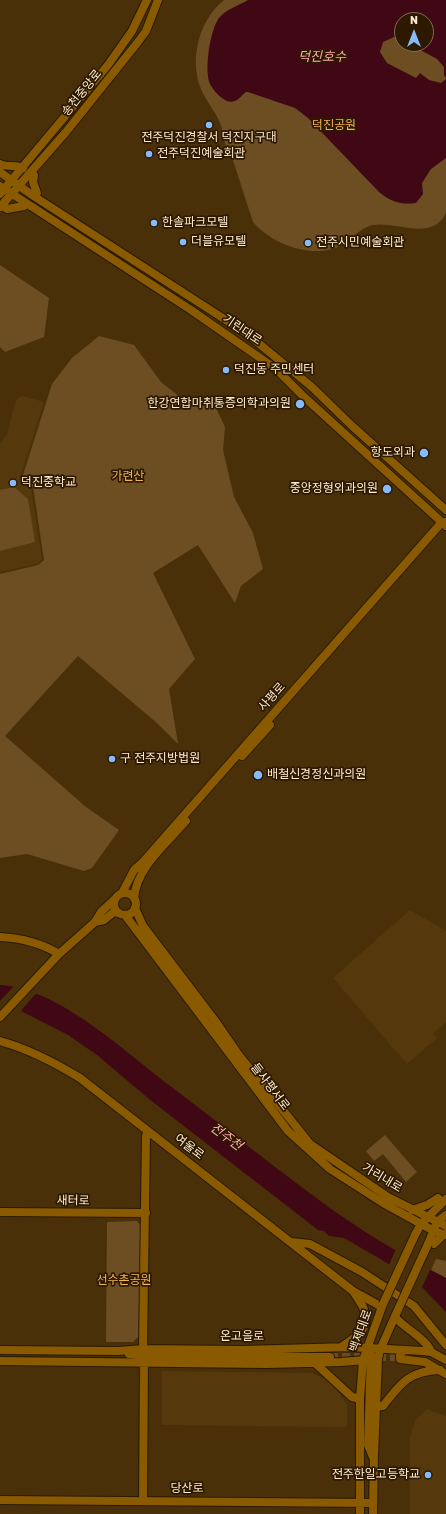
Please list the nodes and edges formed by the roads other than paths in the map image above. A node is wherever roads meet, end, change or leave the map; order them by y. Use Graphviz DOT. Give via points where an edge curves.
graph roads {
  1 [pos="147,0"];
  2 [pos="158,0"];
  3 [pos="48,138"];
  4 [pos="0,164"];
  5 [pos="27,170"];
  6 [pos="0,172"];
  7 [pos="0,180"];
  8 [pos="10,187"];
  9 [pos="35,196"];
  10 [pos="26,203"];
  11 [pos="1,206"];
  12 [pos="446,510"];
  13 [pos="445,525"];
  14 [pos="122,893"];
  15 [pos="134,898"];
  16 [pos="114,899"];
  17 [pos="135,908"];
  18 [pos="122,914"];
  19 [pos="95,922"];
  20 [pos="148,932"];
  21 [pos="0,936"];
  22 [pos="59,954"];
  23 [pos="0,1016"];
  24 [pos="0,1041"];
  25 [pos="148,1131"];
  26 [pos="310,1144"];
  27 [pos="444,1201"];
  28 [pos="412,1210"];
  29 [pos="0,1212"];
  30 [pos="146,1213"];
  31 [pos="446,1215"];
  32 [pos="424,1221"];
  33 [pos="438,1222"];
  34 [pos="434,1230"];
  35 [pos="445,1232"];
  36 [pos="290,1242"];
  37 [pos="429,1243"];
  38 [pos="353,1291"];
  39 [pos="383,1306"];
  40 [pos="396,1315"];
  41 [pos="378,1317"];
  42 [pos="446,1345"];
  43 [pos="350,1347"];
  44 [pos="339,1348"];
  45 [pos="143,1349"];
  46 [pos="373,1349"];
  47 [pos="0,1350"];
  48 [pos="118,1351"];
  49 [pos="431,1352"];
  50 [pos="405,1354"];
  51 [pos="174,1357"];
  52 [pos="330,1357"];
  53 [pos="370,1359"];
  54 [pos="446,1360"];
  55 [pos="0,1361"];
  56 [pos="141,1362"];
  57 [pos="315,1363"];
  58 [pos="444,1370"];
  59 [pos="360,1398"];
  60 [pos="376,1407"];
  61 [pos="374,1459"];
  62 [pos="0,1500"];
  63 [pos="143,1501"];
  64 [pos="360,1503"];
  65 [pos="373,1503"];
  66 [pos="360,1514"];
  67 [pos="373,1514"];
  1 -- 3 [label="street, 송천중앙로" via="132,31 120,48"];
  2 -- 5 [label="street, 송천중앙로" via="146,31 138,42 66,132"];
  3 -- 5 [label="street, 송천중앙로"];
  3 -- 8 [label="street" via="48,143"];
  4 -- 5 [label="street" via="18,165"];
  5 -- 8 [label="street, 송천중앙로"];
  5 -- 9 [label="street" via="34,175 33,182 37,192"];
  6 -- 8 [label="street, 기린대로"];
  7 -- 8 [label="street"];
  8 -- 9 [label="street, 기린대로"];
  8 -- 10 [label="street, 기린대로"];
  8 -- 11 [label="street"];
  9 -- 12 [label="street, 기린대로" via="246,333 312,387"];
  10 -- 11 [label="street" via="24,206 6,209"];
  10 -- 13 [label="street, 기린대로" via="191,310 276,369"];
  13 -- 14 [label="street, 사평로" via="134,870"];
  13 -- 15 [label="street, 사평로" via="147,864 138,880"];
  14 -- 15 [label="street"];
  14 -- 16 [label="street, 사평로"];
  15 -- 17 [label="street, 사평로"];
  16 -- 18 [label="street" via="114,909"];
  16 -- 19 [label="street, 사평로"];
  17 -- 18 [label="street" via="131,913"];
  17 -- 20 [label="street, 사평로"];
  18 -- 19 [label="street" via="114,912 104,920"];
  18 -- 32 [label="street, 들사평서로" via="288,1131 330,1169 383,1203"];
  19 -- 22 [label="street, 사평로"];
  20 -- 26 [label="street, 들사평서로" via="238,1054"];
  21 -- 22 [label="street" via="48,947"];
  22 -- 23 [label="street, 사평로"];
  24 -- 25 [label="street, 여울로" via="59,1064"];
  25 -- 30 [label="street"];
  25 -- 36 [label="street, 여울로"];
  26 -- 28 [label="street, 가리내로" via="388,1197"];
  27 -- 28 [label="street" via="438,1198"];
  27 -- 32 [label="street, 백제대로"];
  28 -- 32 [label="street, 가리내로"];
  29 -- 30 [label="street, 새터로"];
  30 -- 45 [label="street"];
  31 -- 33 [label="street, 백제대로"];
  32 -- 33 [label="street, 가리내로"];
  32 -- 34 [label="street, 들사평서로"];
  32 -- 39 [label="street, 백제대로, bridge" via="415,1235"];
  33 -- 34 [label="street, 백제대로"];
  33 -- 35 [label="street, 가리내로"];
  34 -- 35 [label="street"];
  34 -- 37 [label="street, 백제대로"];
  35 -- 37 [label="street" via="434,1244"];
  36 -- 38 [label="street, 여울로"];
  36 -- 42 [label="street" via="310,1244 362,1272 414,1306"];
  37 -- 40 [label="street, 백제대로, bridge"];
  38 -- 39 [label="street, 여울로"];
  38 -- 44 [label="street" via="364,1312 365,1326 357,1338"];
  39 -- 41 [label="street, 백제대로"];
  40 -- 46 [label="street, 백제대로"];
  40 -- 49 [label="street" via="406,1328 429,1346"];
  41 -- 43 [label="street" via="361,1340"];
  41 -- 46 [label="street, 백제대로"];
  43 -- 44 [label="street, 온고을로"];
  43 -- 46 [label="street, 온고을로"];
  44 -- 45 [label="street, 온고을로"];
  45 -- 48 [label="street, 온고을로"];
  46 -- 50 [label="street, 온고을로"];
  46 -- 53 [label="street, 백제대로"];
  46 -- 53 [label="street, 백제대로"];
  47 -- 48 [label="street, 온고을로"];
  48 -- 51 [label="street, 온고을로" via="125,1354"];
  49 -- 50 [label="street, 온고을로"];
  49 -- 54 [label="street"];
  50 -- 58 [label="street" via="400,1354 400,1359 425,1362"];
  51 -- 52 [label="street, 온고을로"];
  51 -- 56 [label="street, 온고을로" via="141,1359"];
  53 -- 57 [label="street, 온고을로"];
  53 -- 59 [label="street, 백제대로"];
  53 -- 60 [label="street, 백제대로"];
  53 -- 61 [label="street" via="368,1446"];
  55 -- 56 [label="street, 온고을로"];
  56 -- 57 [label="street, 온고을로"];
  56 -- 63 [label="street"];
  57 -- 59 [label="street" via="352,1397"];
  58 -- 60 [label="street" via="424,1370 413,1375 395,1390 383,1406"];
  59 -- 64 [label="street, 백제대로"];
  60 -- 61 [label="street, 백제대로"];
  61 -- 65 [label="street, 백제대로"];
  62 -- 63 [label="street, 당산로"];
  63 -- 64 [label="street, 당산로"];
  64 -- 65 [label="street, 당산로"];
  64 -- 66 [label="street, 백제대로"];
  65 -- 67 [label="street, 백제대로"];
}
